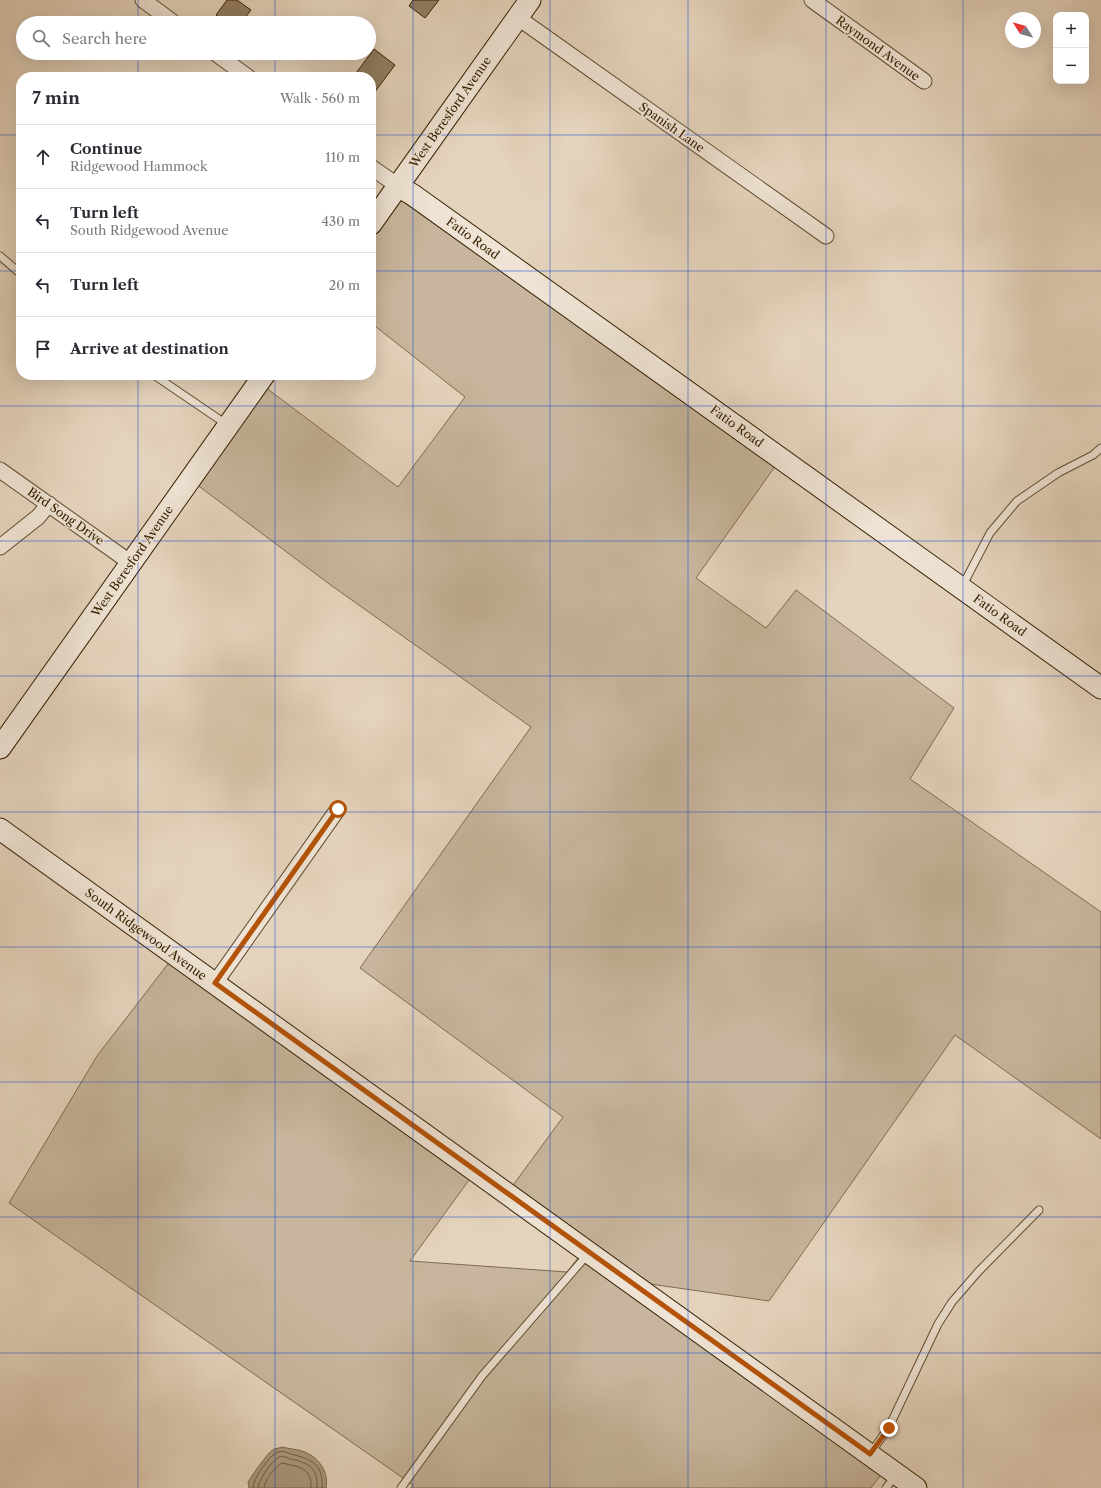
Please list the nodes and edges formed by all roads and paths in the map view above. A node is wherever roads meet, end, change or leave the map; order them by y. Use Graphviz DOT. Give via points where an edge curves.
graph roads {
  1 [pos="143,0"];
  2 [pos="530,0"];
  3 [pos="812,0"];
  4 [pos="165,16"];
  5 [pos="518,18"];
  6 [pos="225,60"];
  7 [pos="241,72"];
  8 [pos="924,81"];
  9 [pos="376,171"];
  10 [pos="398,186"];
  11 [pos="376,217"];
  12 [pos="826,236"];
  13 [pos="0,256"];
  14 [pos="16,270"];
  15 [pos="161,380"];
  16 [pos="260,380"];
  17 [pos="228,426"];
  18 [pos="1101,448"];
  19 [pos="0,470"];
  20 [pos="49,504"];
  21 [pos="0,547"];
  22 [pos="131,563"];
  23 [pos="962,587"];
  24 [pos="1101,688"];
  25 [pos="0,748"];
  26 [pos="338,809"];
  27 [pos="0,829"];
  28 [pos="215,983"];
  29 [pos="1039,1210"];
  30 [pos="589,1252"];
  31 [pos="870,1454"];
  32 [pos="891,1481"];
  33 [pos="401,1488"];
  34 [pos="916,1488"];
  1 -- 4 [label="street"];
  2 -- 5 [label="street, West Beresford Avenue"];
  3 -- 8 [label="street, Raymond Avenue"];
  5 -- 10 [label="street, West Beresford Avenue"];
  5 -- 12 [label="street, Spanish Lane"];
  6 -- 7 [label="street"];
  9 -- 10 [label="street, Fatio Road"];
  10 -- 11 [label="street, West Beresford Avenue"];
  10 -- 23 [label="street, Fatio Road"];
  13 -- 14 [label="lane"];
  15 -- 17 [label="lane"];
  16 -- 17 [label="street, West Beresford Avenue"];
  17 -- 22 [label="street, West Beresford Avenue"];
  18 -- 23 [label="lane" via="1094,455 1058,473 1017,502 990,533"];
  19 -- 20 [label="street, Bird Song Drive"];
  20 -- 21 [label="street" via="38,517"];
  20 -- 22 [label="street, Bird Song Drive"];
  22 -- 25 [label="street, West Beresford Avenue"];
  23 -- 24 [label="street, Fatio Road"];
  26 -- 28 [label="street"];
  27 -- 28 [label="street, South Ridgewood Avenue"];
  28 -- 30 [label="street, South Ridgewood Avenue"];
  29 -- 31 [label="lane" via="952,1302 938,1324 889,1428"];
  30 -- 31 [label="street, South Ridgewood Avenue"];
  30 -- 33 [label="lane" via="482,1376"];
  31 -- 32 [label="street, South Ridgewood Avenue"];
  32 -- 34 [label="street, South Ridgewood Avenue"];
}
